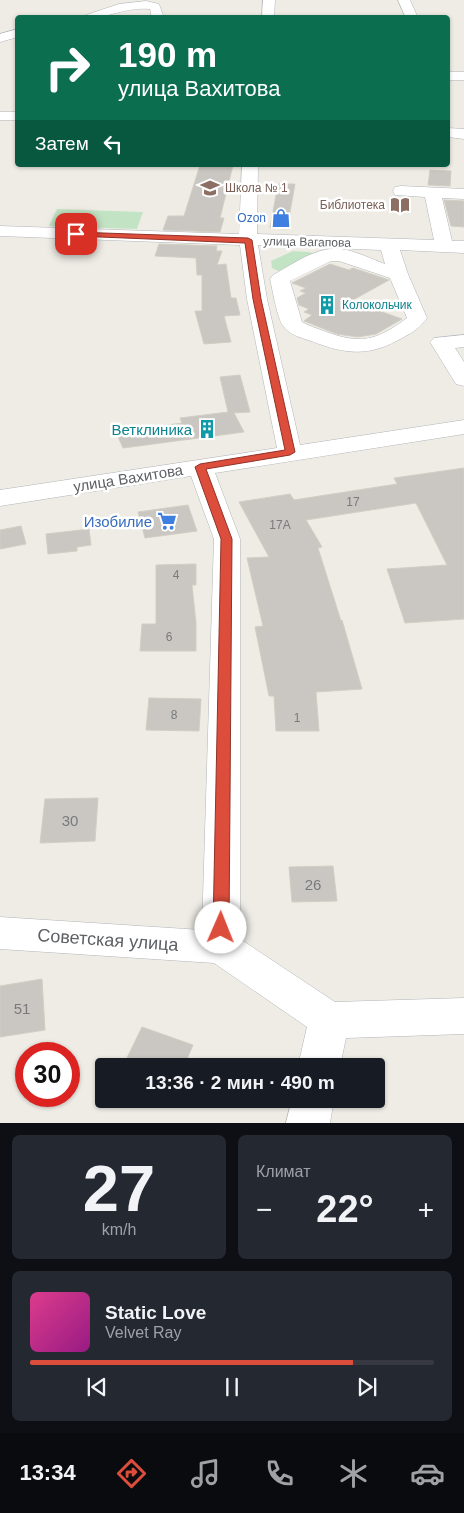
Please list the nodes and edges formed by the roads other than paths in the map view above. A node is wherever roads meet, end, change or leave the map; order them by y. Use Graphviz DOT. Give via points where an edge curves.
graph roads {
  1 [pos="269,0"];
  2 [pos="404,0"];
  3 [pos="95,15"];
  4 [pos="157,15"];
  5 [pos="268,15"];
  6 [pos="411,15"];
  7 [pos="15,34"];
  8 [pos="0,38"];
  9 [pos="450,76"];
  10 [pos="464,76"];
  11 [pos="0,116"];
  12 [pos="15,116"];
  13 [pos="450,133"];
  14 [pos="464,134"];
  15 [pos="250,167"];
  16 [pos="401,191"];
  17 [pos="432,192"];
  18 [pos="464,194"];
  19 [pos="0,231"];
  20 [pos="248,240"];
  21 [pos="389,244"];
  22 [pos="444,246"];
  23 [pos="464,247"];
  24 [pos="398,274"];
  25 [pos="284,298"];
  26 [pos="257,299"];
  27 [pos="464,341"];
  28 [pos="464,379"];
  29 [pos="464,427"];
  30 [pos="290,452"];
  31 [pos="200,467"];
  32 [pos="0,498"];
  33 [pos="0,933"];
  34 [pos="221,948"];
  35 [pos="464,1016"];
  36 [pos="328,1020"];
  37 [pos="321,1058"];
  38 [pos="311,1108"];
  39 [pos="308,1123"];
  1 -- 5 [label="street"];
  2 -- 6 [label="street"];
  3 -- 4 [label="street" via="149,5 154,6"];
  7 -- 8 [label="street"];
  9 -- 10 [label="street"];
  11 -- 12 [label="street"];
  13 -- 14 [label="street"];
  15 -- 20 [label="street"];
  16 -- 17 [label="street"];
  17 -- 18 [label="street"];
  17 -- 22 [label="street"];
  19 -- 20 [label="street, улица Вагапова"];
  20 -- 21 [label="street, улица Вагапова"];
  20 -- 26 [label="street"];
  21 -- 22 [label="street, улица Вагапова"];
  21 -- 24 [label="street"];
  22 -- 23 [label="street, улица Вагапова"];
  24 -- 25 [label="street" via="341,255 330,255 281,277"];
  24 -- 25 [label="street" via="416,318 414,323 368,347 343,346 294,326"];
  25 -- 26 [label="street"];
  26 -- 30 [label="street"];
  27 -- 28 [label="street" via="441,342"];
  29 -- 30 [label="street, улица Вахитова"];
  30 -- 31 [label="street, улица Вахитова"];
  31 -- 32 [label="street, улица Вахитова"];
  31 -- 34 [label="street" via="227,539"];
  33 -- 34 [label="street, Советская улица"];
  34 -- 36 [label="street"];
  35 -- 36 [label="street"];
  36 -- 37 [label="street"];
  38 -- 39 [label="street"];
}
